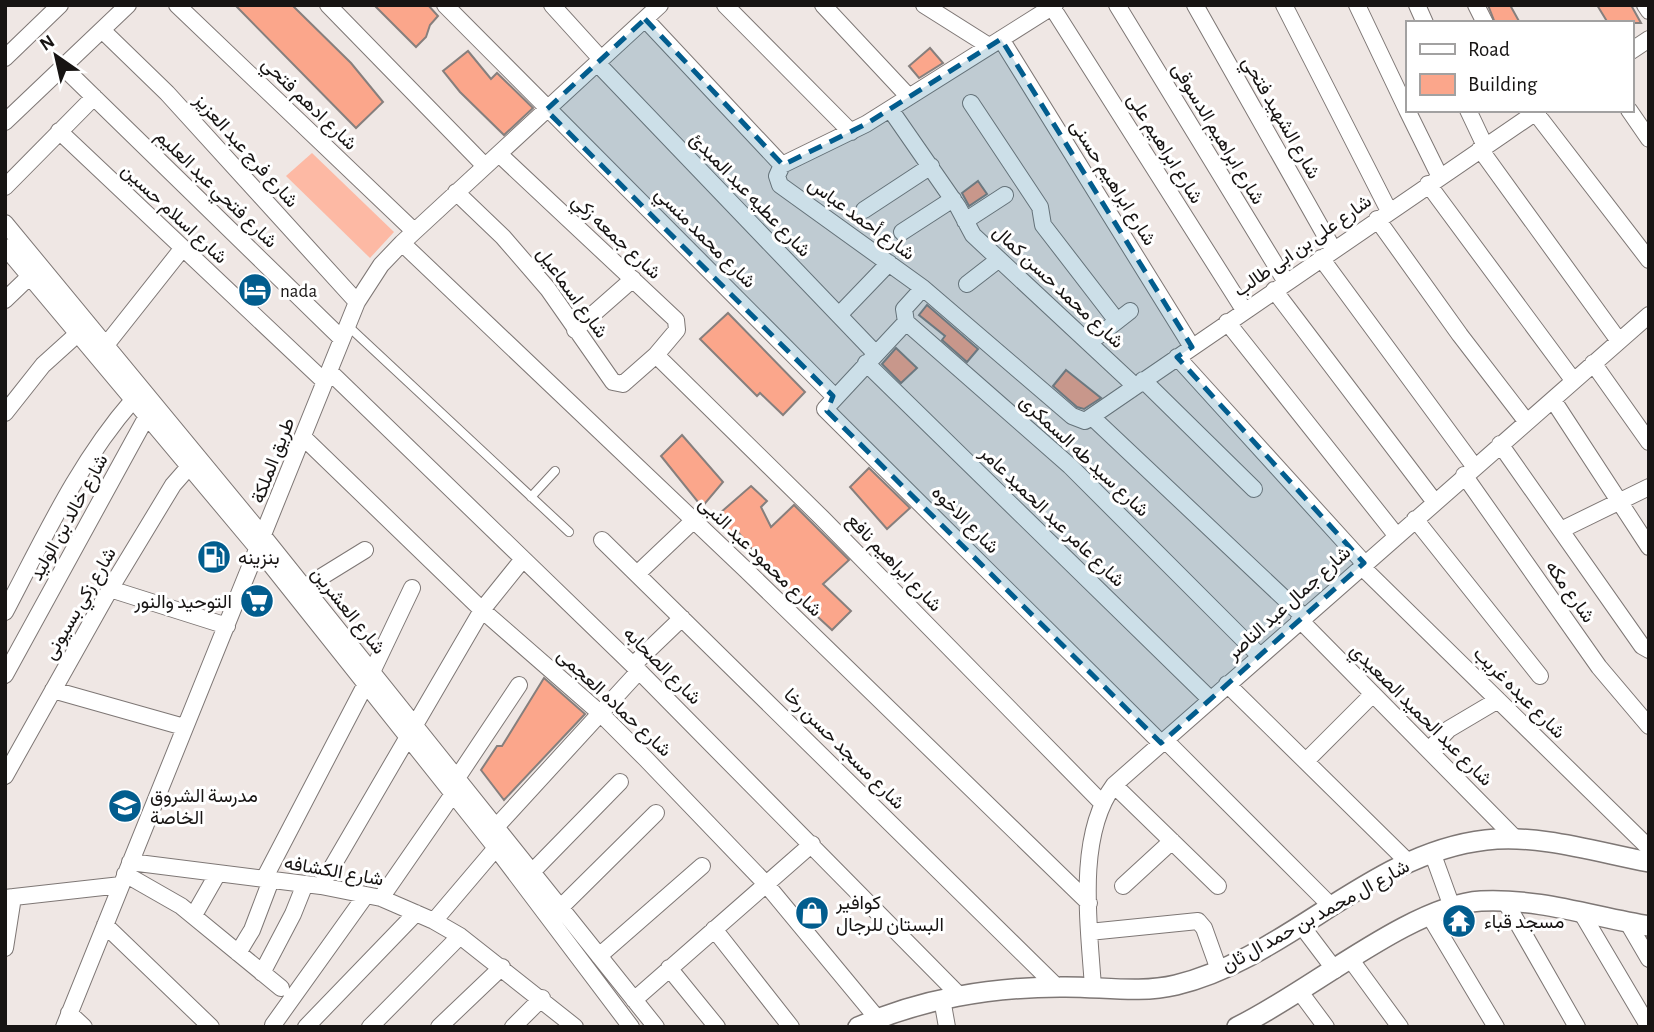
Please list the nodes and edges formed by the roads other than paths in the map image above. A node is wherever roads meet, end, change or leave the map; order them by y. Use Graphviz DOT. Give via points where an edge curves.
graph roads {
  1 [pos="60,5"];
  2 [pos="128,5"];
  3 [pos="177,5"];
  4 [pos="328,5"];
  5 [pos="445,5"];
  6 [pos="552,5"];
  7 [pos="725,5"];
  8 [pos="823,5"];
  9 [pos="924,5"];
  10 [pos="1117,5"];
  11 [pos="1195,5"];
  12 [pos="1284,5"];
  13 [pos="1357,5"];
  14 [pos="1417,5"];
  15 [pos="1476,5"];
  16 [pos="1645,5"];
  17 [pos="1054,6"];
  18 [pos="653,10"];
  19 [pos="1649,11"];
  20 [pos="1425,21"];
  21 [pos="1484,21"];
  22 [pos="102,30"];
  23 [pos="1649,39"];
  24 [pos="995,42"];
  25 [pos="1633,50"];
  26 [pos="5,58"];
  27 [pos="599,61"];
  28 [pos="63,67"];
  29 [pos="94,97"];
  30 [pos="909,97"];
  31 [pos="971,103"];
  32 [pos="1406,108"];
  33 [pos="890,109"];
  34 [pos="547,110"];
  35 [pos="1408,112"];
  36 [pos="1469,112"];
  37 [pos="1533,112"];
  38 [pos="1630,112"];
  39 [pos="5,122"];
  40 [pos="59,131"];
  41 [pos="851,132"];
  42 [pos="1649,139"];
  43 [pos="1483,148"];
  44 [pos="499,153"];
  45 [pos="782,165"];
  46 [pos="485,166"];
  47 [pos="931,166"];
  48 [pos="1434,181"];
  49 [pos="5,187"];
  50 [pos="456,192"];
  51 [pos="1005,195"];
  52 [pos="953,199"];
  53 [pos="864,210"];
  54 [pos="1383,215"];
  55 [pos="965,222"];
  56 [pos="5,223"];
  57 [pos="414,231"];
  58 [pos="902,232"];
  59 [pos="401,243"];
  60 [pos="5,247"];
  61 [pos="182,249"];
  62 [pos="1327,253"];
  63 [pos="998,260"];
  64 [pos="1649,260"];
  65 [pos="889,263"];
  66 [pos="30,277"];
  67 [pos="633,279"];
  68 [pos="967,284"];
  69 [pos="1280,286"];
  70 [pos="923,288"];
  71 [pos="5,300"];
  72 [pos="357,302"];
  73 [pos="1244,310"];
  74 [pos="839,315"];
  75 [pos="1647,321"];
  76 [pos="906,322"];
  77 [pos="1227,322"];
  78 [pos="83,329"];
  79 [pos="575,330"];
  80 [pos="345,333"];
  81 [pos="1619,341"];
  82 [pos="1089,343"];
  83 [pos="106,345"];
  84 [pos="1192,347"];
  85 [pos="656,355"];
  86 [pos="1177,357"];
  87 [pos="871,358"];
  88 [pos="1593,363"];
  89 [pos="327,377"];
  90 [pos="1573,380"];
  91 [pos="1139,383"];
  92 [pos="834,396"];
  93 [pos="133,400"];
  94 [pos="1553,400"];
  95 [pos="5,413"];
  96 [pos="146,416"];
  97 [pos="1093,418"];
  98 [pos="1526,421"];
  99 [pos="303,437"];
  100 [pos="1649,442"];
  101 [pos="1500,444"];
  102 [pos="193,462"];
  103 [pos="555,471"];
  104 [pos="1469,471"];
  105 [pos="1649,487"];
  106 [pos="1254,489"];
  107 [pos="531,497"];
  108 [pos="1434,501"];
  109 [pos="1621,501"];
  110 [pos="1415,519"];
  111 [pos="694,520"];
  112 [pos="1561,530"];
  113 [pos="569,533"];
  114 [pos="1396,535"];
  115 [pos="602,540"];
  116 [pos="262,544"];
  117 [pos="1649,547"];
  118 [pos="365,550"];
  119 [pos="523,559"];
  120 [pos="1363,564"];
  121 [pos="637,574"];
  122 [pos="305,587"];
  123 [pos="412,588"];
  124 [pos="110,589"];
  125 [pos="482,610"];
  126 [pos="5,612"];
  127 [pos="682,618"];
  128 [pos="1301,618"];
  129 [pos="227,626"];
  130 [pos="1645,648"];
  131 [pos="1259,655"];
  132 [pos="636,668"];
  133 [pos="5,675"];
  134 [pos="1540,676"];
  135 [pos="369,678"];
  136 [pos="1227,684"];
  137 [pos="519,685"];
  138 [pos="53,690"];
  139 [pos="1373,694"];
  140 [pos="1210,699"];
  141 [pos="1499,700"];
  142 [pos="600,713"];
  143 [pos="1649,726"];
  144 [pos="184,727"];
  145 [pos="411,731"];
  146 [pos="1163,742"];
  147 [pos="1429,750"];
  148 [pos="1307,760"];
  149 [pos="5,776"];
  150 [pos="620,782"];
  151 [pos="1114,785"];
  152 [pos="455,786"];
  153 [pos="1101,802"];
  154 [pos="656,813"];
  155 [pos="496,827"];
  156 [pos="1515,838"];
  157 [pos="1172,841"];
  158 [pos="812,844"];
  159 [pos="496,848"];
  160 [pos="1649,848"];
  161 [pos="1433,852"];
  162 [pos="1407,862"];
  163 [pos="1649,862"];
  164 [pos="702,866"];
  165 [pos="218,873"];
  166 [pos="532,873"];
  167 [pos="126,874"];
  168 [pos="268,879"];
  169 [pos="765,884"];
  170 [pos="313,885"];
  171 [pos="1218,886"];
  172 [pos="1123,887"];
  173 [pos="374,896"];
  174 [pos="9,897"];
  175 [pos="1505,901"];
  176 [pos="1089,903"];
  177 [pos="1332,907"];
  178 [pos="1452,907"];
  179 [pos="560,908"];
  180 [pos="1581,912"];
  181 [pos="416,913"];
  182 [pos="194,915"];
  183 [pos="1429,915"];
  184 [pos="434,921"];
  185 [pos="1628,923"];
  186 [pos="105,925"];
  187 [pos="1301,925"];
  188 [pos="1649,926"];
  189 [pos="714,929"];
  190 [pos="1089,932"];
  191 [pos="460,936"];
  192 [pos="5,948"];
  193 [pos="238,953"];
  194 [pos="599,956"];
  195 [pos="1649,959"];
  196 [pos="1343,965"];
  197 [pos="502,967"];
  198 [pos="669,968"];
  199 [pos="1219,970"];
  200 [pos="262,973"];
  201 [pos="1057,987"];
  202 [pos="1093,987"];
  203 [pos="281,988"];
  204 [pos="1300,992"];
  205 [pos="542,998"];
  206 [pos="951,998"];
  207 [pos="634,1000"];
  208 [pos="877,1018"];
  209 [pos="66,1020"];
  210 [pos="273,1025"];
  211 [pos="568,1025"];
  212 [pos="1248,1025"];
  213 [pos="84,1027"];
  214 [pos="211,1027"];
  215 [pos="306,1027"];
  216 [pos="370,1027"];
  217 [pos="439,1027"];
  218 [pos="513,1027"];
  219 [pos="631,1027"];
  220 [pos="656,1027"];
  221 [pos="718,1027"];
  222 [pos="791,1027"];
  223 [pos="858,1027"];
  224 [pos="947,1027"];
  225 [pos="1326,1027"];
  226 [pos="1400,1027"];
  227 [pos="1496,1027"];
  228 [pos="1577,1027"];
  229 [pos="1649,1027"];
  1 -- 26 [label="street"];
  2 -- 22 [label="street"];
  3 -- 57 [label="street, شارع ادهم فتحي"];
  4 -- 46 [label="street"];
  5 -- 34 [label="street, شارع محمد منسي"];
  6 -- 27 [label="street, شارع عطيه عبد المبدئ"];
  7 -- 41 [label="street"];
  8 -- 30 [label="street"];
  9 -- 24 [label="street"];
  10 -- 69 [label="street, شارع ابراهيم الدسوقى"];
  11 -- 62 [label="street, شارع الشهيد فتحي"];
  12 -- 54 [label="street"];
  13 -- 32 [label="street"];
  14 -- 20 [label="street"];
  15 -- 21 [label="street"];
  16 -- 19 [label="street"];
  17 -- 24 [label="street"];
  17 -- 73 [label="street, شارع ابراهيم على"];
  18 -- 27 [label="street, طريق الملكة"];
  18 -- 45 [label="street, شارع أحمد عباس"];
  22 -- 28 [label="street"];
  22 -- 72 [label="street, شارع فرج عبد العزيز" via="167,93"];
  23 -- 25 [label="street"];
  24 -- 30 [label="street"];
  24 -- 84 [label="street, شارع ابراهيم حسنى"];
  27 -- 34 [label="street, طريق الملكة"];
  27 -- 74 [label="street, شارع عطيه عبد المبدئ"];
  28 -- 29 [label="street, شارع فتحي عبد العليم"];
  28 -- 39 [label="street"];
  29 -- 40 [label="street"];
  29 -- 80 [label="street, شارع فتحي عبد العليم"];
  30 -- 33 [label="street"];
  31 -- 82 [label="street" via="1040,207 1043,225 1124,316"];
  33 -- 41 [label="street"];
  33 -- 47 [label="street, شارع محمد حسن كمال"];
  34 -- 44 [label="street, طريق الملكة"];
  34 -- 92 [label="street, شارع محمد منسي"];
  35 -- 48 [label="street"];
  36 -- 43 [label="street"];
  37 -- 43 [label="street, شارع على بن ابى طالب"];
  37 -- 64 [label="street"];
  38 -- 42 [label="street"];
  40 -- 49 [label="street"];
  40 -- 61 [label="street, شارع اسلام حسين"];
  41 -- 45 [label="street"];
  43 -- 48 [label="street, شارع على بن ابى طالب"];
  43 -- 81 [label="street"];
  44 -- 46 [label="street, طريق الملكة"];
  44 -- 67 [label="street, شارع جمعه زكي"];
  45 -- 65 [label="street, شارع أحمد عباس" via="777,176 780,185"];
  46 -- 50 [label="street, طريق الملكة"];
  47 -- 52 [label="street, شارع محمد حسن كمال"];
  47 -- 53 [label="street"];
  48 -- 54 [label="street, شارع على بن ابى طالب"];
  48 -- 90 [label="street"];
  50 -- 57 [label="street, طريق الملكة"];
  50 -- 79 [label="street, شارع اسماعيل" via="527,262"];
  51 -- 55 [label="street"];
  52 -- 55 [label="street, شارع محمد حسن كمال"];
  52 -- 58 [label="street"];
  54 -- 62 [label="street, شارع على بن ابى طالب"];
  54 -- 98 [label="street" via="1460,335"];
  55 -- 63 [label="street, شارع محمد حسن كمال"];
  56 -- 78 [label="street, شارع العشرين"];
  57 -- 59 [label="street, طريق الملكة"];
  59 -- 72 [label="street, طريق الملكة"];
  59 -- 111 [label="street, شارع محمود عبد النبى"];
  60 -- 66 [label="street, شارع العشرين"];
  61 -- 83 [label="street"];
  61 -- 89 [label="street, شارع اسلام حسين"];
  62 -- 69 [label="street, شارع على بن ابى طالب"];
  62 -- 104 [label="street, شارع الشهيد فتحي"];
  63 -- 68 [label="street"];
  63 -- 82 [label="street, شارع محمد حسن كمال"];
  65 -- 70 [label="street, شارع أحمد عباس"];
  65 -- 74 [label="street"];
  66 -- 71 [label="street"];
  66 -- 78 [label="street, شارع العشرين"];
  67 -- 79 [label="street"];
  67 -- 85 [label="street, شارع جمعه زكي" via="678,323"];
  69 -- 73 [label="street, شارع على بن ابى طالب"];
  69 -- 108 [label="street, شارع ابراهيم الدسوقى"];
  70 -- 76 [label="street" via="904,309"];
  70 -- 97 [label="street, شارع أحمد عباس" via="1072,416 1085,421"];
  72 -- 80 [label="street, طريق الملكة"];
  73 -- 77 [label="street, شارع على بن ابى طالب"];
  74 -- 87 [label="street, شارع عطيه عبد المبدئ"];
  75 -- 81 [label="street, شارع جمال عبد الناصر"];
  76 -- 87 [label="street"];
  76 -- 131 [label="street, شارع سيد طه السمكرى" via="1063,459"];
  77 -- 84 [label="street, شارع على بن ابى طالب"];
  77 -- 114 [label="street"];
  78 -- 83 [label="street, شارع العشرين"];
  78 -- 93 [label="street, شارع العشرين"];
  78 -- 95 [label="street" via="28,381"];
  79 -- 85 [label="street, شارع اسماعيل" via="618,384"];
  80 -- 89 [label="street, طريق الملكة"];
  80 -- 107 [label="lane"];
  81 -- 88 [label="street, شارع جمال عبد الناصر"];
  82 -- 91 [label="street, شارع محمد حسن كمال"];
  83 -- 102 [label="street, شارع العشرين"];
  84 -- 86 [label="street, شارع على بن ابى طالب"];
  85 -- 153 [label="street, شارع ابراهيم نافع"];
  86 -- 91 [label="street, شارع على بن ابى طالب"];
  86 -- 120 [label="street, شارع عبده غريب"];
  87 -- 92 [label="street"];
  87 -- 140 [label="street, شارع عامر عبد الحميد عامر"];
  88 -- 90 [label="street, شارع جمال عبد الناصر"];
  88 -- 100 [label="street"];
  89 -- 99 [label="street, طريق الملكة"];
  89 -- 119 [label="street, شارع الصحابه"];
  90 -- 94 [label="street, شارع جمال عبد الناصر"];
  91 -- 97 [label="street, شارع على بن ابى طالب"];
  91 -- 106 [label="street, شارع محمد حسن كمال"];
  92 -- 146 [label="street, شارع الاخوه" via="825,406 827,411"];
  93 -- 96 [label="street, شارع العشرين"];
  93 -- 126 [label="street" via="78,474"];
  94 -- 98 [label="street, شارع جمال عبد الناصر"];
  94 -- 109 [label="street"];
  96 -- 102 [label="street, شارع العشرين"];
  96 -- 133 [label="street, شارع خالد بن الوليد"];
  97 -- 128 [label="street, شارع عبد الحميد الصعيدي"];
  98 -- 101 [label="street, شارع جمال عبد الناصر"];
  99 -- 116 [label="street, طريق الملكة"];
  99 -- 125 [label="street, شارع حماده العجمى"];
  101 -- 104 [label="street, شارع جمال عبد الناصر"];
  101 -- 112 [label="street"];
  102 -- 116 [label="street, شارع العشرين"];
  102 -- 124 [label="street, شارع زكي بسيونى" via="173,485"];
  103 -- 107 [label="lane"];
  104 -- 108 [label="street, شارع جمال عبد الناصر"];
  104 -- 143 [label="street, شارع مكه" via="1599,667"];
  105 -- 109 [label="street"];
  107 -- 113 [label="lane"];
  108 -- 110 [label="street, شارع جمال عبد الناصر"];
  109 -- 112 [label="street"];
  109 -- 117 [label="street"];
  110 -- 114 [label="street, شارع جمال عبد الناصر"];
  110 -- 134 [label="street"];
  111 -- 121 [label="street"];
  111 -- 176 [label="street, شارع محمود عبد النبى"];
  112 -- 130 [label="street"];
  114 -- 120 [label="street, شارع جمال عبد الناصر"];
  115 -- 121 [label="street, شارع مسجد حسن رخا"];
  116 -- 122 [label="street, شارع العشرين"];
  116 -- 129 [label="street, طريق الملكة"];
  116 -- 135 [label="street, شارع العشرين"];
  118 -- 122 [label="street"];
  119 -- 125 [label="street"];
  119 -- 132 [label="street, شارع الصحابه"];
  120 -- 128 [label="street, شارع جمال عبد الناصر"];
  120 -- 141 [label="street, شارع عبده غريب"];
  121 -- 127 [label="street, شارع مسجد حسن رخا"];
  122 -- 135 [label="street, شارع العشرين"];
  123 -- 135 [label="street"];
  124 -- 129 [label="street"];
  124 -- 138 [label="street, شارع زكي بسيونى"];
  125 -- 142 [label="street, شارع حماده العجمى"];
  125 -- 145 [label="street"];
  127 -- 132 [label="street"];
  127 -- 201 [label="street, شارع مسجد حسن رخا"];
  128 -- 131 [label="street, شارع جمال عبد الناصر"];
  128 -- 139 [label="street, شارع عبد الحميد الصعيدي"];
  129 -- 144 [label="street, طريق الملكة"];
  131 -- 136 [label="street, شارع جمال عبد الناصر"];
  132 -- 142 [label="street"];
  132 -- 158 [label="street, شارع الصحابه"];
  135 -- 145 [label="street, شارع العشرين"];
  135 -- 168 [label="street"];
  136 -- 140 [label="street, شارع جمال عبد الناصر"];
  136 -- 148 [label="street"];
  137 -- 152 [label="street"];
  138 -- 144 [label="street"];
  138 -- 149 [label="street, شارع زكي بسيونى"];
  139 -- 147 [label="street, شارع عبد الحميد الصعيدي"];
  139 -- 148 [label="street"];
  140 -- 146 [label="street, شارع جمال عبد الناصر"];
  141 -- 147 [label="street" via="1465,718"];
  141 -- 160 [label="street, شارع عبده غريب"];
  142 -- 155 [label="street"];
  142 -- 169 [label="street, شارع حماده العجمى"];
  144 -- 167 [label="street, طريق الملكة"];
  145 -- 152 [label="street, شارع العشرين"];
  145 -- 170 [label="street"];
  146 -- 151 [label="street, شارع جمال عبد الناصر"];
  146 -- 177 [label="street"];
  147 -- 156 [label="street, شارع عبد الحميد الصعيدي"];
  148 -- 162 [label="street"];
  150 -- 166 [label="street"];
  151 -- 153 [label="street, شارع جمال عبد الناصر"];
  151 -- 157 [label="street"];
  152 -- 155 [label="street, شارع العشرين"];
  152 -- 159 [label="street, شارع العشرين"];
  152 -- 173 [label="street"];
  153 -- 176 [label="street, شارع جمال عبد الناصر" via="1091,840"];
  154 -- 179 [label="street"];
  155 -- 166 [label="street, شارع العشرين"];
  156 -- 161 [label="street, شارع ال محمد بن حمد ال ثان" via="1459,844"];
  156 -- 163 [label="street, شارع ال محمد بن حمد ال ثان"];
  157 -- 171 [label="street"];
  157 -- 172 [label="street"];
  158 -- 169 [label="street"];
  158 -- 206 [label="street, شارع الصحابه"];
  159 -- 184 [label="street"];
  159 -- 219 [label="street, شارع العشرين"];
  161 -- 162 [label="street, شارع ال محمد بن حمد ال ثان"];
  161 -- 178 [label="street"];
  162 -- 177 [label="street, شارع ال محمد بن حمد ال ثان"];
  164 -- 194 [label="street"];
  165 -- 167 [label="street, شارع الكشافه"];
  165 -- 168 [label="street, شارع الكشافه"];
  165 -- 182 [label="street"];
  166 -- 179 [label="street, شارع العشرين"];
  167 -- 174 [label="street, شارع الكشافه"];
  167 -- 182 [label="street"];
  167 -- 186 [label="street, طريق الملكة"];
  168 -- 170 [label="street, شارع الكشافه"];
  168 -- 193 [label="street" via="263,905"];
  169 -- 189 [label="street"];
  169 -- 208 [label="street, شارع حماده العجمى"];
  170 -- 173 [label="street, شارع الكشافه"];
  170 -- 200 [label="street"];
  173 -- 181 [label="street, شارع الكشافه"];
  173 -- 210 [label="street"];
  174 -- 192 [label="street"];
  175 -- 178 [label="street"];
  175 -- 180 [label="street"];
  175 -- 228 [label="street"];
  176 -- 190 [label="street, شارع جمال عبد الناصر"];
  177 -- 187 [label="street, شارع ال محمد بن حمد ال ثان"];
  178 -- 183 [label="street"];
  179 -- 194 [label="street, شارع العشرين"];
  180 -- 185 [label="street"];
  180 -- 229 [label="street"];
  181 -- 184 [label="street, شارع الكشافه"];
  181 -- 215 [label="street"];
  182 -- 193 [label="street"];
  183 -- 196 [label="street"];
  183 -- 227 [label="street"];
  184 -- 191 [label="street, شارع الكشافه"];
  185 -- 188 [label="street"];
  185 -- 195 [label="street"];
  186 -- 209 [label="street, طريق الملكة"];
  186 -- 214 [label="street"];
  187 -- 196 [label="street"];
  187 -- 199 [label="street, شارع ال محمد بن حمد ال ثان"];
  189 -- 198 [label="street"];
  189 -- 222 [label="street"];
  190 -- 199 [label="street" via="1198,922"];
  190 -- 202 [label="street, شارع جمال عبد الناصر"];
  191 -- 197 [label="street, شارع الكشافه"];
  191 -- 216 [label="street"];
  193 -- 200 [label="street"];
  194 -- 207 [label="street, شارع العشرين"];
  196 -- 204 [label="street"];
  196 -- 226 [label="street"];
  197 -- 205 [label="street, شارع الكشافه"];
  197 -- 217 [label="street"];
  198 -- 207 [label="street"];
  198 -- 221 [label="street"];
  199 -- 202 [label="street, شارع ال محمد بن حمد ال ثان" via="1148,989"];
  200 -- 203 [label="street"];
  201 -- 202 [label="street, شارع ال محمد بن حمد ال ثان"];
  201 -- 206 [label="street, شارع ال محمد بن حمد ال ثان"];
  204 -- 212 [label="street"];
  204 -- 225 [label="street"];
  205 -- 211 [label="street, شارع الكشافه"];
  205 -- 218 [label="street"];
  206 -- 208 [label="street, شارع ال محمد بن حمد ال ثان"];
  206 -- 224 [label="street"];
  207 -- 220 [label="street, شارع العشرين"];
  208 -- 223 [label="street, شارع ال محمد بن حمد ال ثان"];
  209 -- 213 [label="street"];
}
